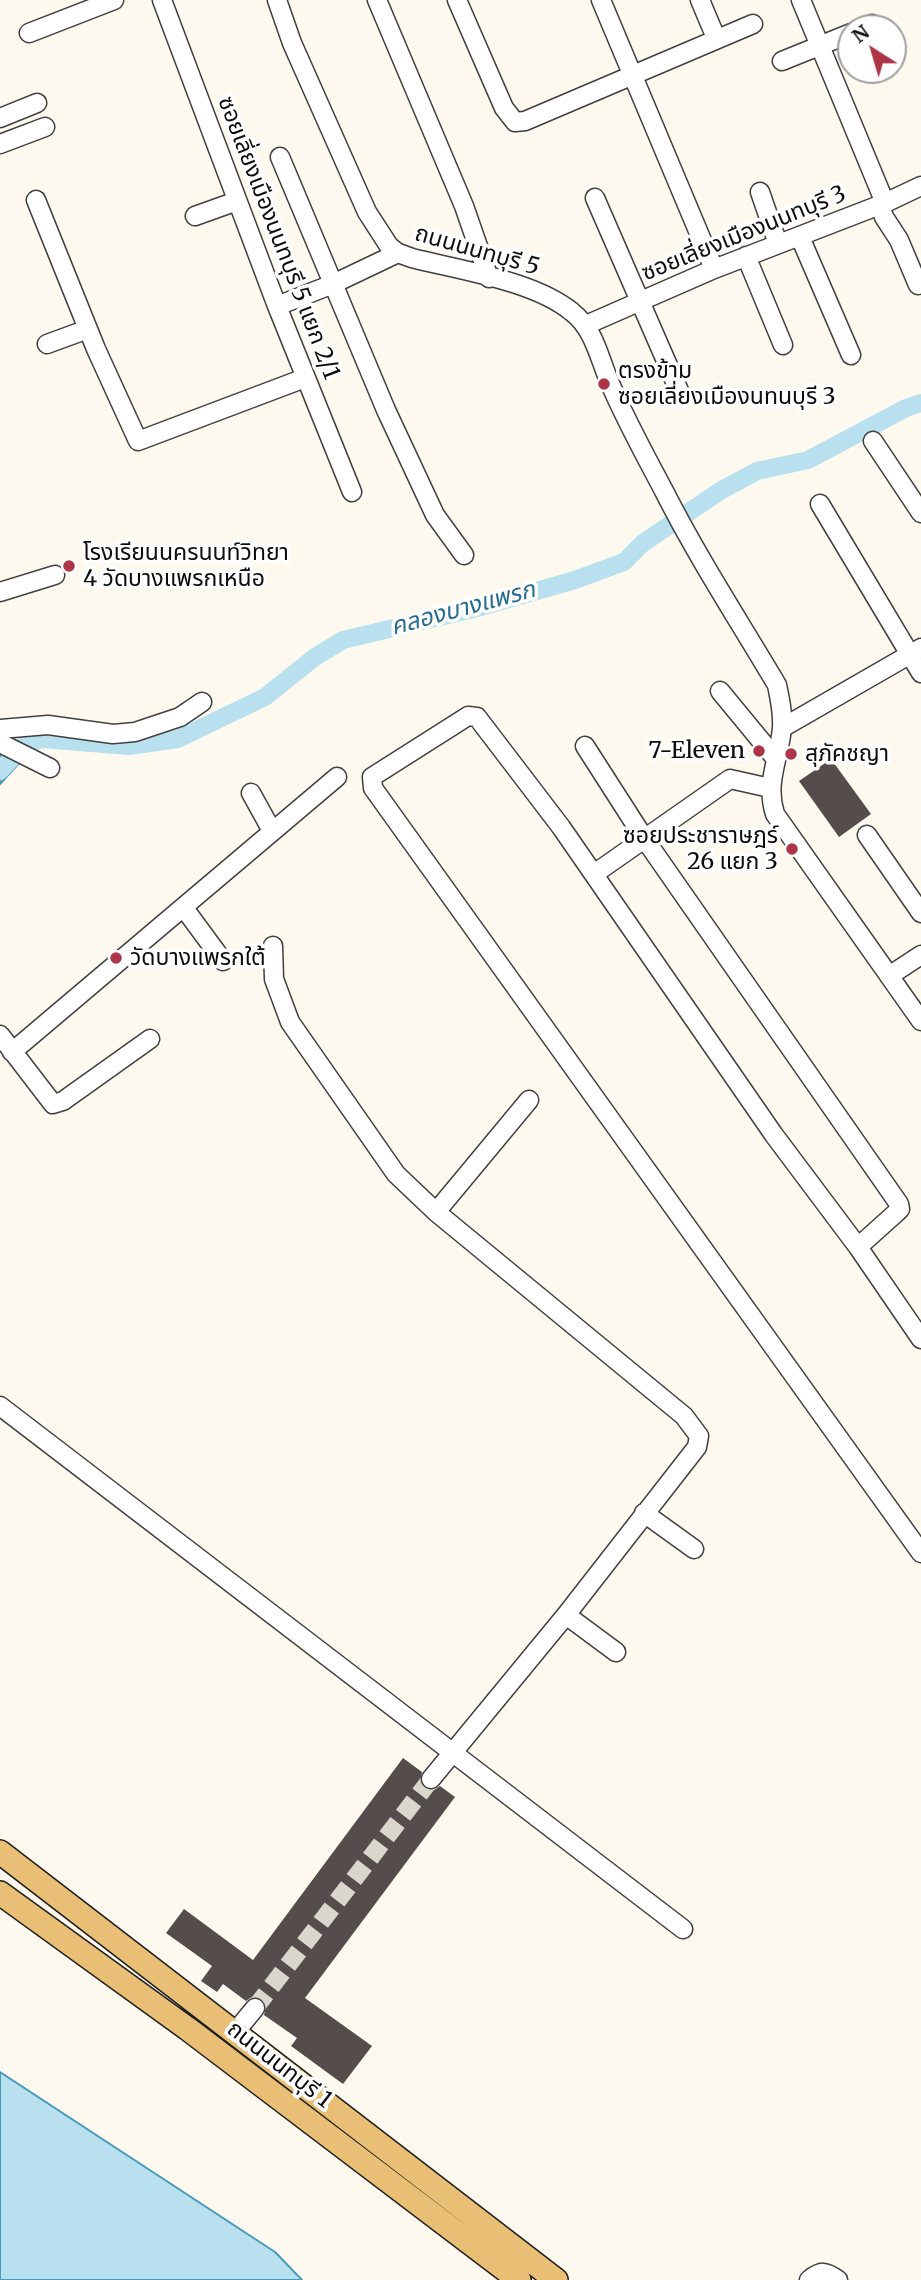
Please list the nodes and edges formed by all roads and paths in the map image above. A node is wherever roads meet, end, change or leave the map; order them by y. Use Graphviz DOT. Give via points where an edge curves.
graph roads {
  1 [pos="114,0"];
  2 [pos="162,0"];
  3 [pos="277,0"];
  4 [pos="377,0"];
  5 [pos="457,0"];
  6 [pos="601,0"];
  7 [pos="700,0"];
  8 [pos="801,0"];
  9 [pos="753,24"];
  10 [pos="29,33"];
  11 [pos="716,38"];
  12 [pos="837,38"];
  13 [pos="820,45"];
  14 [pos="782,61"];
  15 [pos="632,74"];
  16 [pos="37,103"];
  17 [pos="0,118"];
  18 [pos="45,127"];
  19 [pos="0,144"];
  20 [pos="280,157"];
  21 [pos="921,186"];
  22 [pos="760,192"];
  23 [pos="594,198"];
  24 [pos="36,200"];
  25 [pos="237,201"];
  26 [pos="883,204"];
  27 [pos="195,216"];
  28 [pos="800,237"];
  29 [pos="778,244"];
  30 [pos="398,253"];
  31 [pos="747,256"];
  32 [pos="714,269"];
  33 [pos="489,278"];
  34 [pos="333,284"];
  35 [pos="918,285"];
  36 [pos="639,304"];
  37 [pos="277,306"];
  38 [pos="586,325"];
  39 [pos="88,330"];
  40 [pos="47,344"];
  41 [pos="783,345"];
  42 [pos="851,355"];
  43 [pos="305,378"];
  44 [pos="680,393"];
  45 [pos="873,441"];
  46 [pos="352,492"];
  47 [pos="820,504"];
  48 [pos="919,505"];
  49 [pos="464,555"];
  50 [pos="55,575"];
  51 [pos="0,592"];
  52 [pos="915,652"];
  53 [pos="921,673"];
  54 [pos="720,691"];
  55 [pos="202,702"];
  56 [pos="782,728"];
  57 [pos="0,729"];
  58 [pos="0,743"];
  59 [pos="586,746"];
  60 [pos="776,760"];
  61 [pos="50,768"];
  62 [pos="337,777"];
  63 [pos="770,788"];
  64 [pos="251,793"];
  65 [pos="272,831"];
  66 [pos="867,835"];
  67 [pos="644,838"];
  68 [pos="594,874"];
  69 [pos="184,908"];
  70 [pos="921,914"];
  71 [pos="273,946"];
  72 [pos="921,955"];
  73 [pos="223,961"];
  74 [pos="889,976"];
  75 [pos="921,1021"];
  76 [pos="0,1035"];
  77 [pos="150,1039"];
  78 [pos="12,1052"];
  79 [pos="529,1100"];
  80 [pos="436,1212"];
  81 [pos="858,1247"];
  82 [pos="918,1328"];
  83 [pos="0,1406"];
  84 [pos="644,1513"];
  85 [pos="694,1549"];
  86 [pos="921,1553"];
  87 [pos="566,1615"];
  88 [pos="617,1652"];
  89 [pos="453,1752"];
  90 [pos="431,1779"];
  91 [pos="0,1852"];
  92 [pos="0,1893"];
  93 [pos="683,1929"];
  94 [pos="254,2008"];
  95 [pos="236,2031"];
  96 [pos="513,2278"];
  97 [pos="556,2280"];
  98 [pos="809,2280"];
  99 [pos="838,2280"];
  1 -- 10 [label="street"];
  2 -- 25 [label="street, ซอยเลี่ยงเมืองนนทบุรี 5 แยก 2/1"];
  3 -- 30 [label="street, ถนนนนทบุรี 5" via="368,212 388,246"];
  4 -- 33 [label="street" via="464,206"];
  5 -- 15 [label="street" via="514,122 526,121"];
  6 -- 15 [label="street"];
  7 -- 11 [label="street"];
  8 -- 13 [label="street"];
  9 -- 11 [label="street"];
  11 -- 15 [label="street"];
  12 -- 13 [label="street"];
  13 -- 14 [label="street"];
  13 -- 26 [label="street"];
  15 -- 32 [label="street"];
  16 -- 17 [label="street"];
  18 -- 19 [label="street"];
  20 -- 34 [label="street"];
  21 -- 26 [label="street, ซอยเลี่ยงเมืองนนทบุรี 3"];
  22 -- 29 [label="street"];
  23 -- 36 [label="street"];
  24 -- 39 [label="street"];
  25 -- 27 [label="street"];
  25 -- 37 [label="street, ซอยเลี่ยงเมืองนนทบุรี 5 แยก 2/1"];
  26 -- 28 [label="street, ซอยเลี่ยงเมืองนนทบุรี 3"];
  26 -- 35 [label="street" via="884,217"];
  28 -- 29 [label="street, ซอยเลี่ยงเมืองนนทบุรี 3"];
  28 -- 42 [label="street"];
  29 -- 31 [label="street, ซอยเลี่ยงเมืองนนทบุรี 3"];
  30 -- 33 [label="street, ถนนนนทบุรี 5"];
  30 -- 34 [label="street"];
  31 -- 32 [label="street, ซอยเลี่ยงเมืองนนทบุรี 3"];
  31 -- 41 [label="street"];
  32 -- 36 [label="street, ซอยเลี่ยงเมืองนนทบุรี 3"];
  33 -- 38 [label="street, ถนนนนทบุรี 5" via="560,303"];
  34 -- 37 [label="street"];
  34 -- 49 [label="street" via="435,515"];
  36 -- 38 [label="street, ซอยเลี่ยงเมืองนนทบุรี 3"];
  36 -- 44 [label="street"];
  37 -- 43 [label="street, ซอยเลี่ยงเมืองนนทบุรี 5 แยก 2/1"];
  38 -- 56 [label="street, ถนนนนทบุรี 5" via="665,494 777,685"];
  39 -- 40 [label="street"];
  39 -- 43 [label="street" via="138,441"];
  43 -- 46 [label="street, ซอยเลี่ยงเมืองนนทบุรี 5 แยก 2/1"];
  45 -- 48 [label="street"];
  47 -- 52 [label="street"];
  50 -- 51 [label="street"];
  52 -- 53 [label="street"];
  52 -- 56 [label="street"];
  54 -- 60 [label="street"];
  55 -- 57 [label="street" via="180,717 135,732 101,733 48,724"];
  56 -- 60 [label="street, ถนนนนทบุรี 5"];
  58 -- 61 [label="street"];
  59 -- 67 [label="street"];
  60 -- 63 [label="street, ถนนนนทบุรี 5"];
  62 -- 65 [label="street"];
  63 -- 67 [label="street" via="730,779"];
  63 -- 74 [label="street" via="775,814"];
  64 -- 65 [label="street"];
  65 -- 69 [label="street"];
  66 -- 70 [label="street"];
  67 -- 68 [label="street"];
  67 -- 81 [label="street" via="899,1204 900,1209"];
  68 -- 81 [label="street" via="774,1135"];
  68 -- 86 [label="street" via="477,717 468,716 372,777 373,788"];
  69 -- 73 [label="street"];
  69 -- 78 [label="street"];
  71 -- 80 [label="street" via="274,979 290,1022 396,1174"];
  72 -- 74 [label="street"];
  74 -- 75 [label="street"];
  76 -- 78 [label="street"];
  77 -- 78 [label="street" via="53,1104"];
  79 -- 80 [label="street"];
  80 -- 84 [label="street" via="697,1431 697,1447"];
  81 -- 82 [label="street"];
  83 -- 89 [label="street"];
  84 -- 85 [label="street"];
  84 -- 87 [label="street"];
  87 -- 88 [label="street"];
  87 -- 89 [label="street"];
  89 -- 90 [label="street"];
  89 -- 93 [label="street"];
  91 -- 95 [label="main road, ถนนนนทบุรี 1"];
  92 -- 96 [label="main road, ถนนนนทบุรี 1" via="188,2029"];
  94 -- 95 [label="street"];
  95 -- 97 [label="main road, ถนนนนทบุรี 1"];
  98 -- 99 [label="street" via="827,2272"];
}
